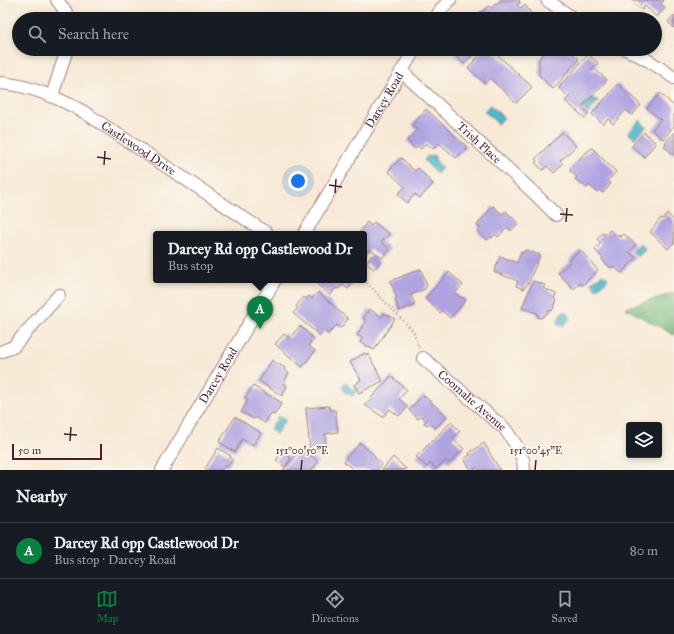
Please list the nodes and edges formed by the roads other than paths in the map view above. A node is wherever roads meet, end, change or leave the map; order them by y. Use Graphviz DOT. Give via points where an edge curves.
graph roads {
  1 [pos="57,0"];
  2 [pos="450,0"];
  3 [pos="547,0"];
  4 [pos="66,12"];
  5 [pos="439,12"];
  6 [pos="564,12"];
  7 [pos="65,56"];
  8 [pos="411,56"];
  9 [pos="641,56"];
  10 [pos="401,71"];
  11 [pos="674,78"];
  12 [pos="0,83"];
  13 [pos="52,96"];
  14 [pos="556,215"];
  15 [pos="263,231"];
  16 [pos="306,231"];
  17 [pos="273,283"];
  18 [pos="59,295"];
  19 [pos="0,352"];
  20 [pos="423,358"];
  21 [pos="162,470"];
  22 [pos="524,470"];
  1 -- 4 [label="street"];
  2 -- 5 [label="street"];
  3 -- 6 [label="street"];
  7 -- 13 [label="street"];
  8 -- 10 [label="street, Darcey Road"];
  9 -- 11 [label="street"];
  10 -- 14 [label="street, Trish Place"];
  10 -- 16 [label="street, Darcey Road"];
  12 -- 13 [label="street, Castlewood Drive" via="30,88"];
  13 -- 15 [label="street, Castlewood Drive" via="84,112"];
  17 -- 21 [label="street, Darcey Road"];
  18 -- 19 [label="street" via="13,347"];
  20 -- 22 [label="street, Coomalie Avenue" via="505,429 523,460"];
}
